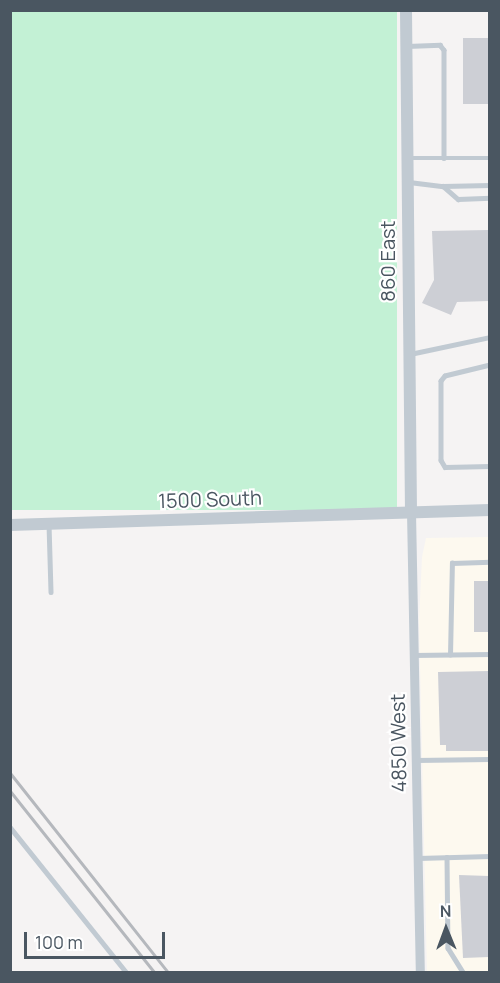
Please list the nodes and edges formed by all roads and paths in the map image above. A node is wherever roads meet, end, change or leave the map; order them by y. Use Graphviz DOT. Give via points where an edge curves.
graph roads {
  1 [pos="406,10"];
  2 [pos="406,45"];
  3 [pos="407,158"];
  4 [pos="444,158"];
  5 [pos="489,158"];
  6 [pos="407,182"];
  7 [pos="489,185"];
  8 [pos="443,186"];
  9 [pos="489,198"];
  10 [pos="489,337"];
  11 [pos="407,354"];
  12 [pos="489,365"];
  13 [pos="489,466"];
  14 [pos="489,510"];
  15 [pos="411,512"];
  16 [pos="49,524"];
  17 [pos="10,525"];
  18 [pos="489,562"];
  19 [pos="51,592"];
  20 [pos="489,654"];
  21 [pos="414,655"];
  22 [pos="450,655"];
  23 [pos="489,759"];
  24 [pos="416,760"];
  25 [pos="10,826"];
  26 [pos="489,856"];
  27 [pos="447,857"];
  28 [pos="418,858"];
  29 [pos="126,972"];
  30 [pos="420,972"];
  31 [pos="463,972"];
  1 -- 2 [label="street, 860 East"];
  2 -- 3 [label="street, 860 East"];
  2 -- 4 [label="lane" via="440,45 444,50"];
  3 -- 4 [label="lane"];
  3 -- 6 [label="street, 860 East"];
  4 -- 5 [label="lane"];
  6 -- 8 [label="lane"];
  6 -- 11 [label="street, 860 East"];
  7 -- 8 [label="lane"];
  8 -- 9 [label="lane" via="458,199"];
  10 -- 11 [label="lane"];
  11 -- 15 [label="street, 860 East"];
  12 -- 13 [label="lane" via="445,376 441,381 441,460 445,467"];
  14 -- 15 [label="street, 1500 South"];
  15 -- 16 [label="street, 1500 South"];
  15 -- 21 [label="street, 4850 West"];
  16 -- 17 [label="street, 1500 South"];
  16 -- 19 [label="lane"];
  18 -- 22 [label="lane" via="452,563"];
  20 -- 22 [label="lane"];
  21 -- 22 [label="lane"];
  21 -- 24 [label="street, 4850 West"];
  23 -- 24 [label="lane"];
  24 -- 28 [label="street, 4850 West"];
  25 -- 29 [label="lane"];
  26 -- 27 [label="lane"];
  27 -- 28 [label="lane"];
  27 -- 31 [label="lane" via="448,948"];
  28 -- 30 [label="street, 4850 West"];
}
